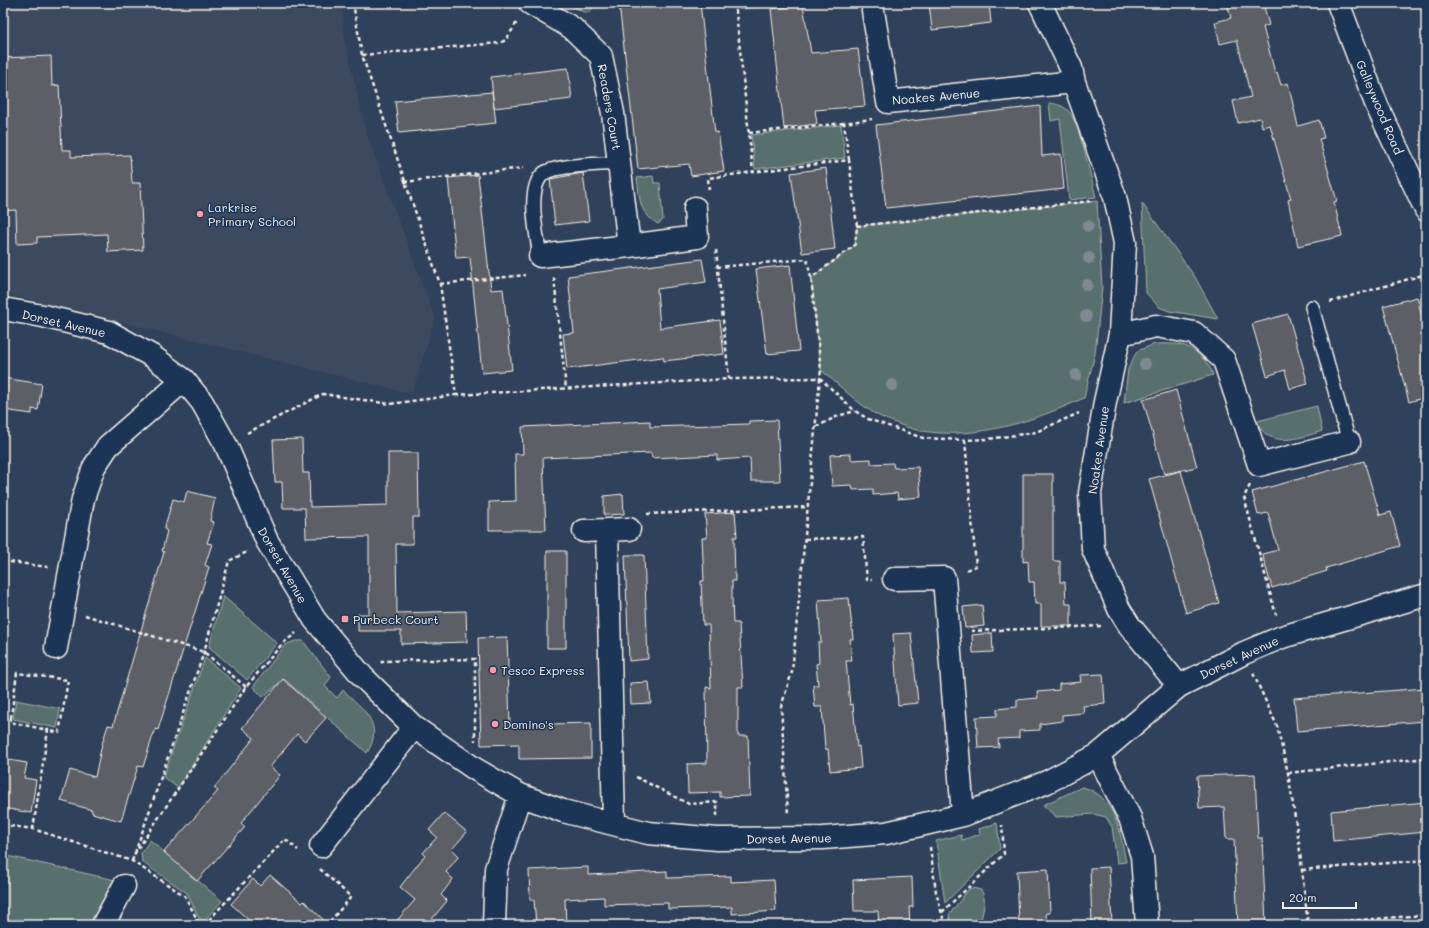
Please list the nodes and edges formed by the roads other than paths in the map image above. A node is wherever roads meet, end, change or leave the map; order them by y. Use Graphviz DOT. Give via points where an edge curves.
graph roads {
  1 [pos="530,3"];
  2 [pos="1040,3"];
  3 [pos="1338,3"];
  4 [pos="873,11"];
  5 [pos="1074,82"];
  6 [pos="619,163"];
  7 [pos="694,208"];
  8 [pos="1426,210"];
  9 [pos="630,246"];
  10 [pos="535,265"];
  11 [pos="1312,307"];
  12 [pos="3,309"];
  13 [pos="1120,334"];
  14 [pos="184,380"];
  15 [pos="1349,442"];
  16 [pos="629,529"];
  17 [pos="607,530"];
  18 [pos="584,531"];
  19 [pos="894,579"];
  20 [pos="1426,595"];
  21 [pos="56,648"];
  22 [pos="1179,686"];
  23 [pos="414,727"];
  24 [pos="1098,755"];
  25 [pos="520,795"];
  26 [pos="963,815"];
  27 [pos="614,824"];
  28 [pos="318,856"];
  29 [pos="124,886"];
  30 [pos="103,925"];
  31 [pos="494,925"];
  32 [pos="1147,925"];
  1 -- 6 [label="street, Readers Court" via="572,28 601,56 613,113"];
  2 -- 5 [label="street, Noakes Avenue" via="1071,68"];
  3 -- 8 [label="street, Galleywood Road" via="1377,106"];
  4 -- 5 [label="street, Noakes Avenue" via="888,102"];
  5 -- 13 [label="street, Noakes Avenue" via="1115,197 1125,244"];
  6 -- 9 [label="street, Readers Court"];
  6 -- 10 [label="lane" via="572,167 543,174 533,199"];
  7 -- 9 [label="street" via="697,238"];
  9 -- 10 [label="street"];
  11 -- 15 [label="lane"];
  12 -- 14 [label="street, Dorset Avenue" via="109,332 152,356"];
  13 -- 15 [label="street" via="1156,326 1194,334 1224,360 1259,465"];
  13 -- 22 [label="street, Noakes Avenue" via="1105,402 1090,493 1094,549 1119,609"];
  14 -- 21 [label="street" via="108,446 94,467 83,499"];
  14 -- 23 [label="street, Dorset Avenue" via="202,402 226,445 267,541 315,620 363,677"];
  16 -- 17 [label="street"];
  17 -- 18 [label="street"];
  17 -- 27 [label="street"];
  19 -- 26 [label="street" via="944,578"];
  20 -- 22 [label="street, Dorset Avenue" via="1282,638 1244,653"];
  22 -- 24 [label="street, Dorset Avenue"];
  23 -- 25 [label="street, Dorset Avenue" via="475,769"];
  23 -- 28 [label="street"];
  24 -- 26 [label="street, Dorset Avenue" via="1047,782"];
  24 -- 32 [label="street" via="1130,818 1142,856"];
  25 -- 27 [label="street, Dorset Avenue" via="563,811"];
  25 -- 31 [label="street" via="496,869"];
  26 -- 27 [label="street, Dorset Avenue" via="886,833 823,838 717,839 648,833"];
  29 -- 30 [label="street"];
}
